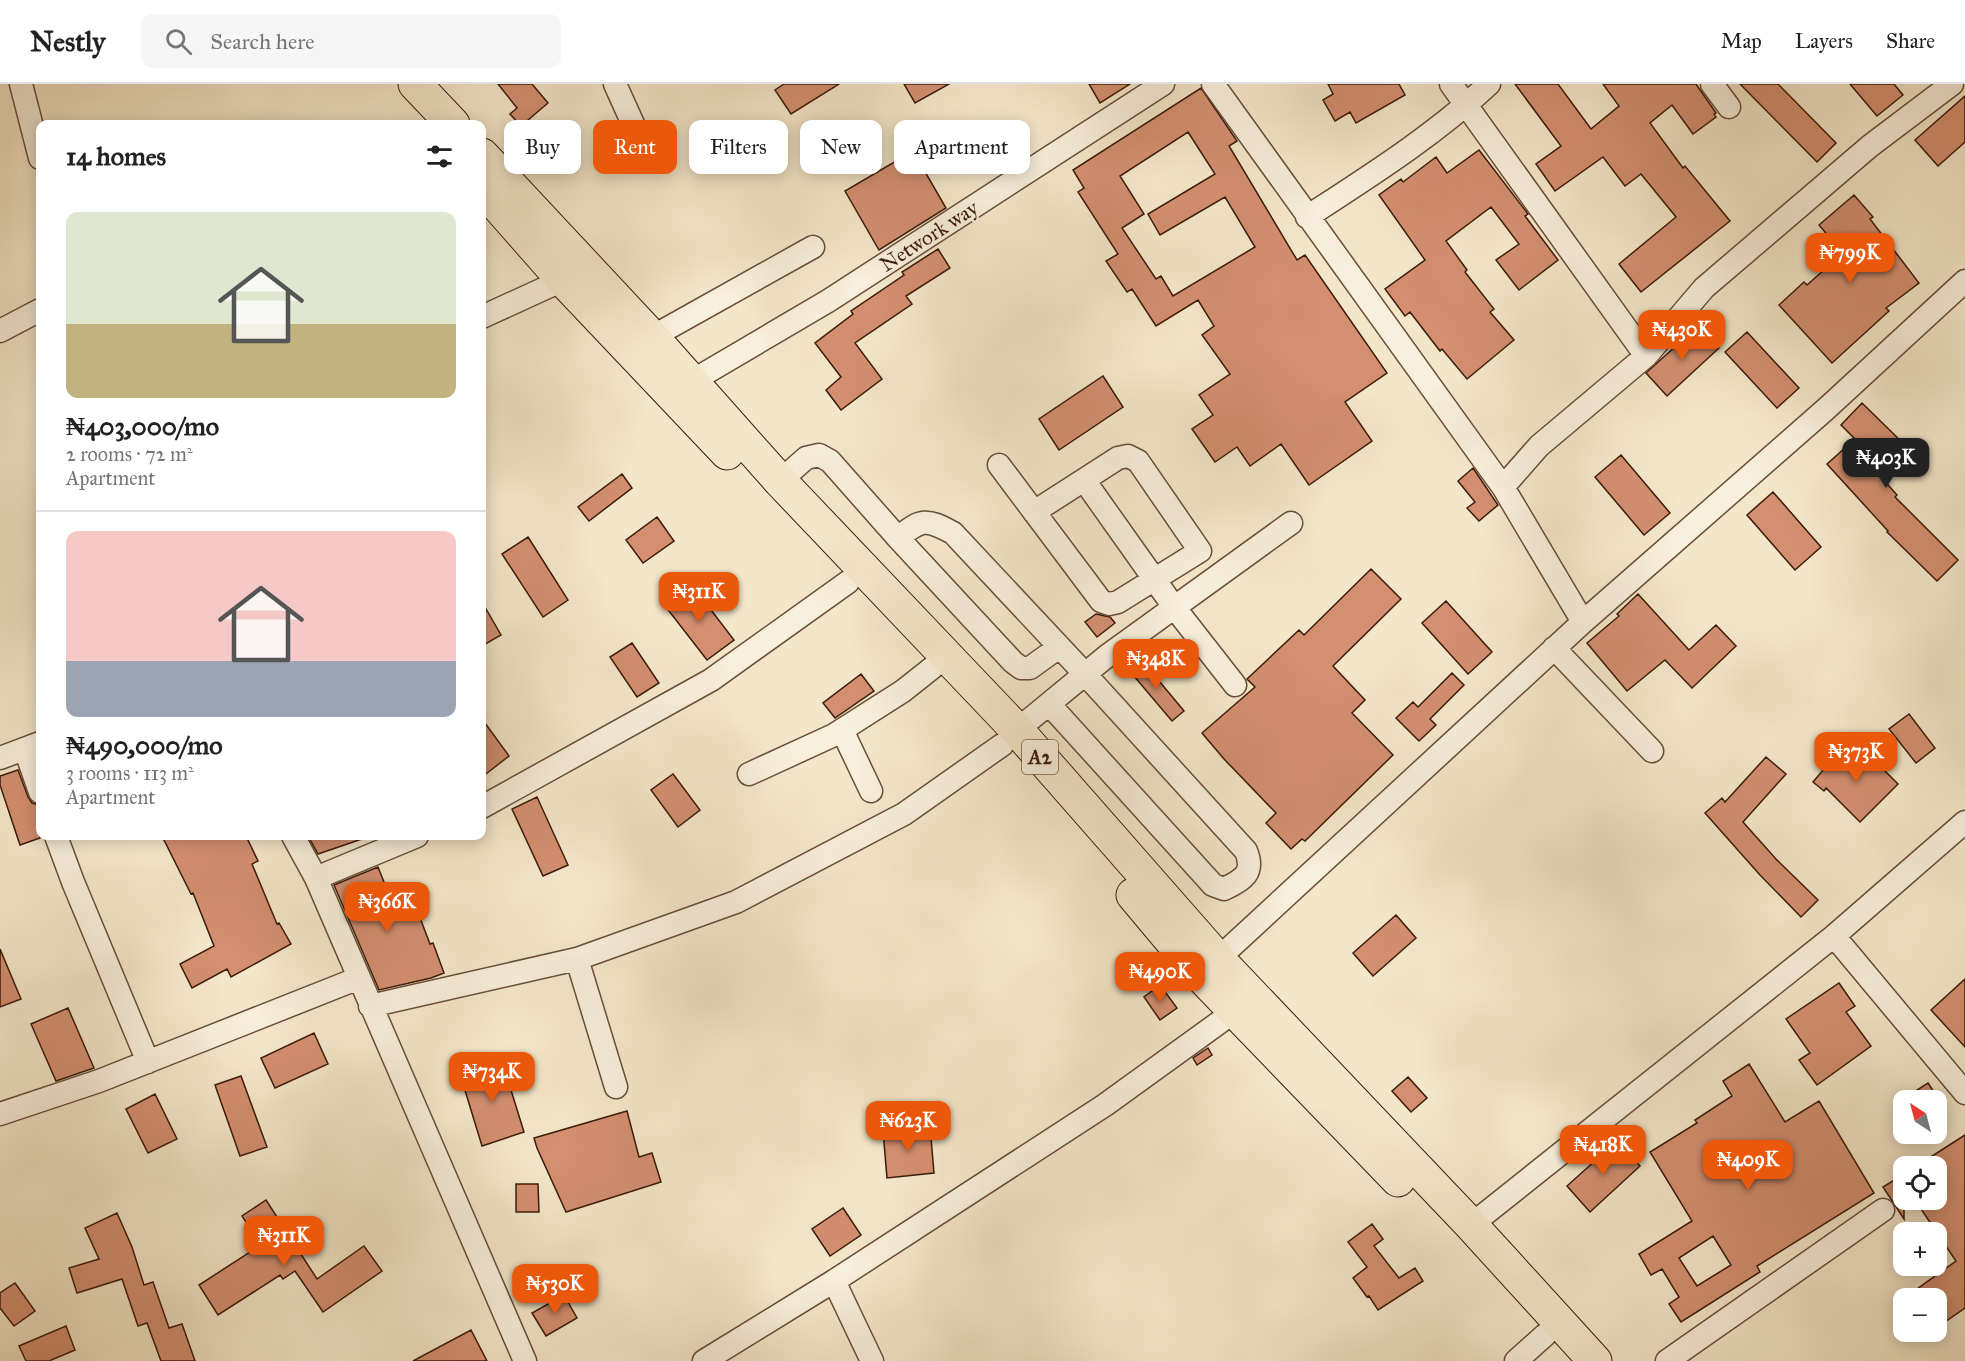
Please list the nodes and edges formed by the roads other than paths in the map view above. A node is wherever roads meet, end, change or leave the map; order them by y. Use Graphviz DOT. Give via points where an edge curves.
graph roads {
  1 [pos="21,84"];
  2 [pos="389,84"];
  3 [pos="415,84"];
  4 [pos="615,84"];
  5 [pos="1163,84"];
  6 [pos="1213,84"];
  7 [pos="1450,84"];
  8 [pos="1489,84"];
  9 [pos="1712,84"];
  10 [pos="1952,84"];
  11 [pos="1465,106"];
  12 [pos="1729,107"];
  13 [pos="421,120"];
  14 [pos="449,120"];
  15 [pos="631,120"];
  16 [pos="36,142"];
  17 [pos="486,159"];
  18 [pos="486,193"];
  19 [pos="1308,217"];
  20 [pos="813,248"];
  21 [pos="563,280"];
  22 [pos="1965,281"];
  23 [pos="36,312"];
  24 [pos="486,315"];
  25 [pos="0,331"];
  26 [pos="652,337"];
  27 [pos="1646,356"];
  28 [pos="692,381"];
  29 [pos="999,465"];
  30 [pos="1084,480"];
  31 [pos="780,481"];
  32 [pos="1503,487"];
  33 [pos="1034,512"];
  34 [pos="1291,523"];
  35 [pos="898,538"];
  36 [pos="1200,551"];
  37 [pos="1218,575"];
  38 [pos="1154,579"];
  39 [pos="848,582"];
  40 [pos="1174,607"];
  41 [pos="1583,622"];
  42 [pos="1059,647"];
  43 [pos="1554,648"];
  44 [pos="932,668"];
  45 [pos="1086,674"];
  46 [pos="1236,685"];
  47 [pos="1049,704"];
  48 [pos="842,730"];
  49 [pos="1009,737"];
  50 [pos="33,746"];
  51 [pos="1652,751"];
  52 [pos="0,758"];
  53 [pos="36,766"];
  54 [pos="749,774"];
  55 [pos="872,791"];
  56 [pos="486,805"];
  57 [pos="1965,822"];
  58 [pos="57,840"];
  59 [pos="295,840"];
  60 [pos="407,840"];
  61 [pos="316,878"];
  62 [pos="1834,936"];
  63 [pos="577,959"];
  64 [pos="1209,967"];
  65 [pos="359,978"];
  66 [pos="370,1006"];
  67 [pos="1235,1011"];
  68 [pos="148,1062"];
  69 [pos="616,1088"];
  70 [pos="1965,1093"];
  71 [pos="0,1114"];
  72 [pos="1883,1210"];
  73 [pos="1471,1225"];
  74 [pos="834,1281"];
  75 [pos="1545,1335"];
  76 [pos="525,1361"];
  77 [pos="704,1361"];
  78 [pos="872,1361"];
  79 [pos="1516,1361"];
  80 [pos="1569,1361"];
  81 [pos="1595,1361"];
  82 [pos="1667,1361"];
  1 -- 16 [label="street"];
  2 -- 13 [label="highway"];
  3 -- 14 [label="highway"];
  4 -- 15 [label="street"];
  5 -- 28 [label="street, Network way" via="828,301"];
  6 -- 19 [label="street"];
  7 -- 11 [label="street"];
  8 -- 11 [label="street"];
  9 -- 12 [label="street"];
  10 -- 27 [label="street" via="1870,146 1704,288"];
  11 -- 19 [label="street"];
  11 -- 27 [label="street"];
  17 -- 26 [label="highway, A2"];
  18 -- 21 [label="highway, A2"];
  19 -- 32 [label="street"];
  20 -- 26 [label="street"];
  21 -- 24 [label="street"];
  21 -- 39 [label="highway, A2"];
  22 -- 41 [label="street"];
  23 -- 25 [label="street"];
  26 -- 28 [label="highway, A2"];
  27 -- 32 [label="street" via="1539,446"];
  28 -- 31 [label="highway, A2"];
  29 -- 33 [label="street"];
  30 -- 33 [label="street"];
  30 -- 36 [label="street" via="1118,458 1128,456 1138,461"];
  30 -- 38 [label="street"];
  31 -- 35 [label="street" via="806,458 819,455 830,461"];
  31 -- 49 [label="highway, A2"];
  32 -- 41 [label="street"];
  33 -- 38 [label="street" via="1101,601 1118,602"];
  34 -- 37 [label="street"];
  35 -- 42 [label="street" via="922,521 953,533"];
  35 -- 42 [label="street" via="1012,662 1030,668"];
  36 -- 37 [label="street"];
  36 -- 38 [label="street"];
  37 -- 40 [label="street"];
  38 -- 40 [label="street"];
  39 -- 44 [label="highway, A2"];
  39 -- 56 [label="street" via="711,680"];
  40 -- 45 [label="street"];
  40 -- 46 [label="street"];
  41 -- 43 [label="street"];
  42 -- 45 [label="street"];
  43 -- 51 [label="street"];
  43 -- 64 [label="street"];
  44 -- 48 [label="street"];
  44 -- 49 [label="highway, A2"];
  45 -- 47 [label="street"];
  45 -- 47 [label="street" via="1246,851 1251,862 1248,873 1237,883 1224,889 1213,885"];
  47 -- 49 [label="street"];
  48 -- 54 [label="street"];
  48 -- 55 [label="street"];
  49 -- 63 [label="street" via="904,814 736,902"];
  49 -- 64 [label="highway, A2"];
  50 -- 52 [label="street"];
  50 -- 53 [label="street"];
  57 -- 62 [label="street"];
  58 -- 68 [label="street"];
  59 -- 61 [label="street"];
  60 -- 61 [label="street"];
  61 -- 65 [label="street"];
  62 -- 70 [label="street"];
  62 -- 73 [label="street"];
  63 -- 66 [label="street"];
  63 -- 69 [label="street"];
  64 -- 67 [label="highway, A2"];
  64 -- 73 [label="highway, A2"];
  65 -- 66 [label="street"];
  65 -- 68 [label="street"];
  66 -- 76 [label="street"];
  67 -- 74 [label="street" via="1105,1105"];
  67 -- 75 [label="highway, A2"];
  68 -- 71 [label="street"];
  72 -- 82 [label="street"];
  73 -- 81 [label="highway, A2"];
  74 -- 77 [label="street"];
  74 -- 78 [label="street"];
  75 -- 79 [label="street"];
  75 -- 80 [label="highway, A2"];
}
